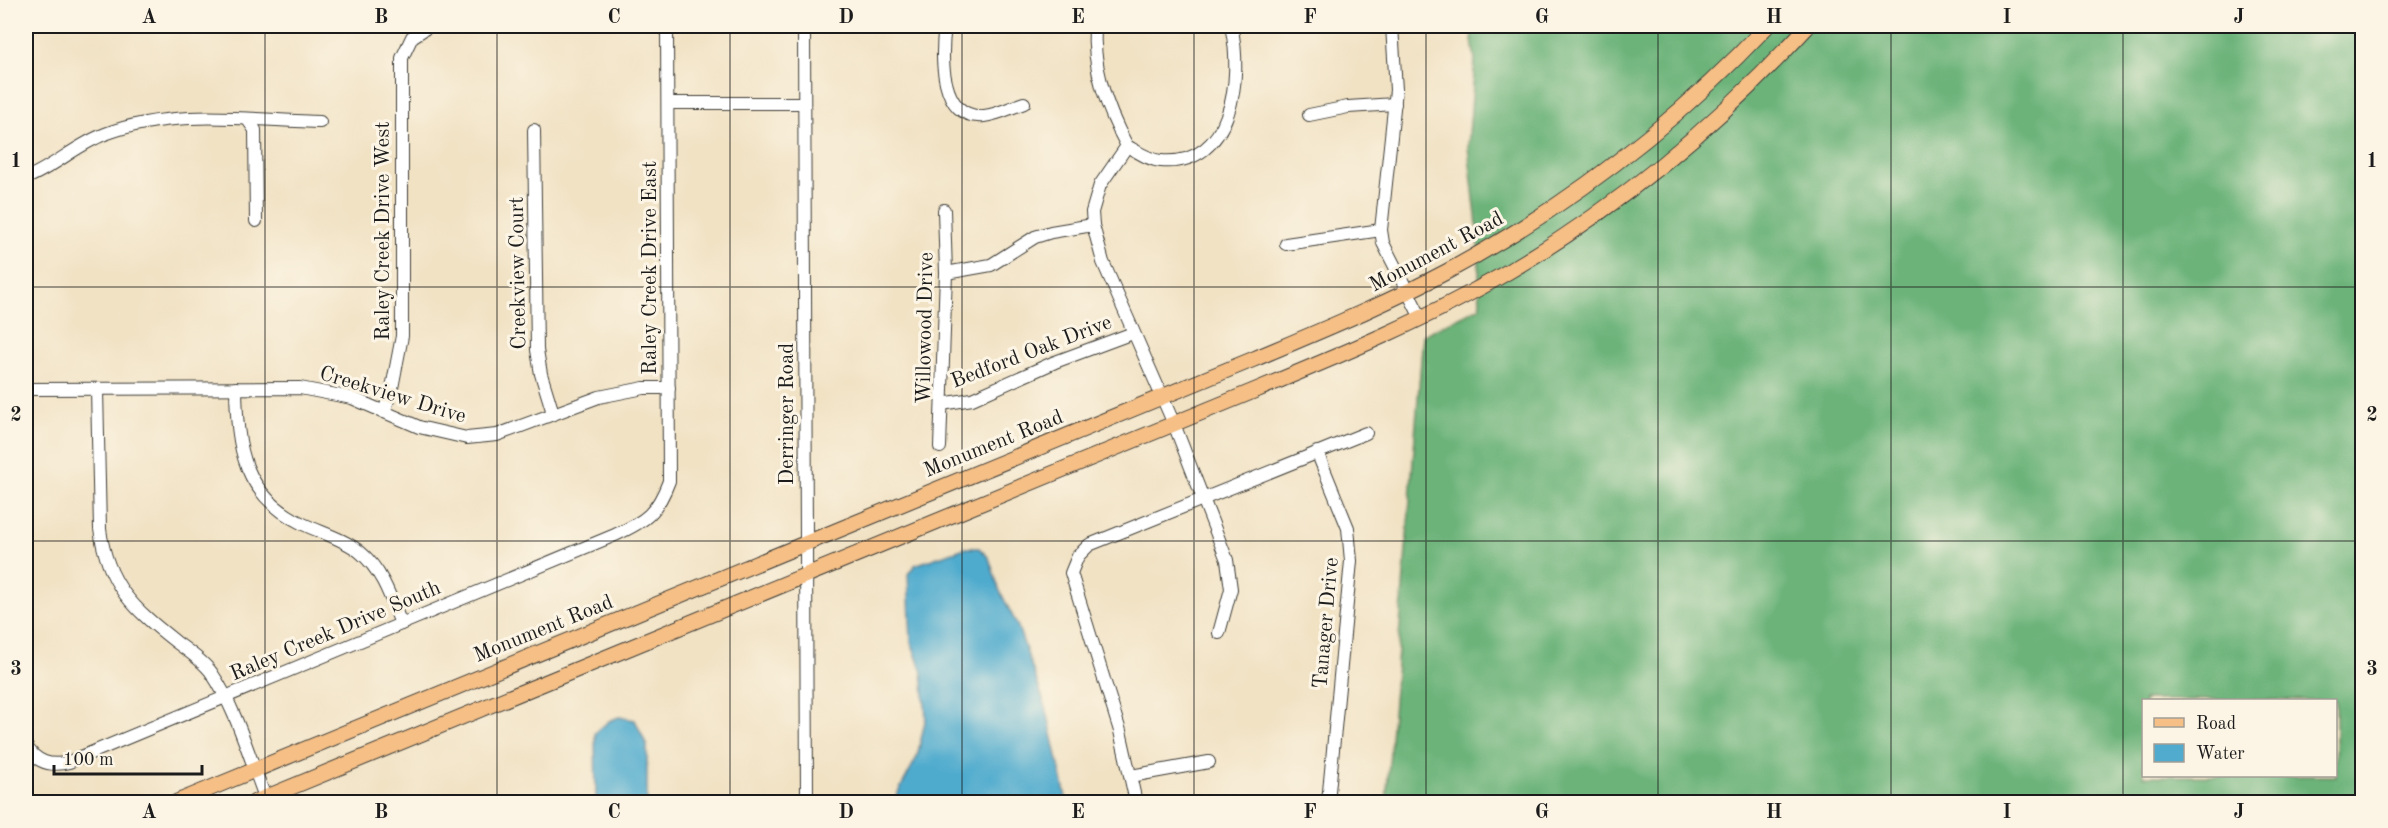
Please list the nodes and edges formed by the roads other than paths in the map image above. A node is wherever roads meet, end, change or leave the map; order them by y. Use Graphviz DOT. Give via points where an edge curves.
graph roads {
  1 [pos="429,26"];
  2 [pos="667,26"];
  3 [pos="804,26"];
  4 [pos="945,26"];
  5 [pos="1095,26"];
  6 [pos="1231,26"];
  7 [pos="1392,26"];
  8 [pos="1767,26"];
  9 [pos="1808,26"];
  10 [pos="668,103"];
  11 [pos="804,103"];
  12 [pos="1024,103"];
  13 [pos="1395,104"];
  14 [pos="1309,115"];
  15 [pos="248,120"];
  16 [pos="320,122"];
  17 [pos="534,130"];
  18 [pos="1127,146"];
  19 [pos="26,178"];
  20 [pos="944,210"];
  21 [pos="256,221"];
  22 [pos="1092,225"];
  23 [pos="1381,230"];
  24 [pos="1286,244"];
  25 [pos="946,273"];
  26 [pos="1408,292"];
  27 [pos="1421,318"];
  28 [pos="1133,333"];
  29 [pos="97,388"];
  30 [pos="236,388"];
  31 [pos="669,388"];
  32 [pos="26,389"];
  33 [pos="1162,397"];
  34 [pos="942,404"];
  35 [pos="384,412"];
  36 [pos="554,413"];
  37 [pos="1174,424"];
  38 [pos="1366,433"];
  39 [pos="940,447"];
  40 [pos="1317,452"];
  41 [pos="1202,499"];
  42 [pos="658,507"];
  43 [pos="806,543"];
  44 [pos="806,576"];
  45 [pos="401,624"];
  46 [pos="1219,633"];
  47 [pos="225,697"];
  48 [pos="26,746"];
  49 [pos="1209,762"];
  50 [pos="254,770"];
  51 [pos="1131,776"];
  52 [pos="262,801"];
  53 [pos="177,802"];
  54 [pos="807,802"];
  55 [pos="1136,802"];
  56 [pos="1328,802"];
  1 -- 35 [label="street, Raley Creek Drive West" via="412,37 402,58 402,336"];
  2 -- 10 [label="street, Raley Creek Drive East"];
  3 -- 11 [label="street, Derringer Road"];
  4 -- 12 [label="street" via="945,79 954,104 963,112 982,117"];
  5 -- 18 [label="street" via="1101,87"];
  6 -- 18 [label="street" via="1237,59 1236,84 1220,131 1205,148 1182,159 1157,160"];
  7 -- 13 [label="street" via="1397,69"];
  8 -- 26 [label="main road, Monument Road" via="1687,104 1612,166 1503,240"];
  9 -- 27 [label="main road" via="1723,112 1620,196 1512,270"];
  10 -- 11 [label="street"];
  10 -- 31 [label="street, Raley Creek Drive East"];
  11 -- 43 [label="street, Derringer Road"];
  13 -- 14 [label="street"];
  13 -- 23 [label="street"];
  15 -- 16 [label="street"];
  15 -- 19 [label="street" via="158,120 131,126 81,144"];
  15 -- 21 [label="street" via="255,130"];
  17 -- 36 [label="street, Creekview Court" via="537,350"];
  18 -- 22 [label="street" via="1100,184"];
  20 -- 25 [label="street, Willowood Drive"];
  22 -- 25 [label="street" via="1035,237 992,265"];
  22 -- 28 [label="street"];
  23 -- 24 [label="street"];
  23 -- 26 [label="street" via="1383,243"];
  25 -- 34 [label="street, Willowood Drive"];
  26 -- 27 [label="street"];
  26 -- 33 [label="main road, Monument Road"];
  27 -- 37 [label="main road"];
  28 -- 33 [label="street"];
  28 -- 34 [label="street, Bedford Oak Drive" via="972,399"];
  29 -- 30 [label="street, Creekview Drive"];
  29 -- 32 [label="street, Creekview Drive"];
  29 -- 47 [label="street" via="100,529 111,573 142,615 210,671"];
  30 -- 35 [label="street, Creekview Drive" via="320,390"];
  30 -- 45 [label="street" via="238,441 249,472 268,501 292,519 362,553 382,578"];
  31 -- 36 [label="street, Creekview Drive" via="599,396"];
  31 -- 42 [label="street, Raley Creek Drive East" via="669,481"];
  33 -- 37 [label="street"];
  33 -- 43 [label="main road, Monument Road"];
  34 -- 39 [label="street, Willowood Drive"];
  35 -- 36 [label="street, Creekview Drive" via="419,427 467,438 497,435"];
  37 -- 41 [label="street"];
  37 -- 44 [label="main road"];
  38 -- 40 [label="street"];
  40 -- 41 [label="street"];
  40 -- 56 [label="street, Tanager Drive" via="1348,528 1351,561"];
  41 -- 46 [label="street" via="1230,574 1228,604"];
  41 -- 51 [label="street" via="1089,545 1078,556 1071,573"];
  42 -- 45 [label="street, Raley Creek Drive South" via="637,525"];
  43 -- 44 [label="street, Derringer Road"];
  43 -- 50 [label="main road, Monument Road"];
  44 -- 52 [label="main road"];
  44 -- 54 [label="street, Derringer Road"];
  45 -- 47 [label="street, Raley Creek Drive South"];
  47 -- 48 [label="street, Raley Creek Drive South" via="57,765 40,761"];
  47 -- 50 [label="street"];
  49 -- 51 [label="street"];
  50 -- 52 [label="street"];
  50 -- 53 [label="main road, Monument Road"];
  51 -- 55 [label="street"];
}
